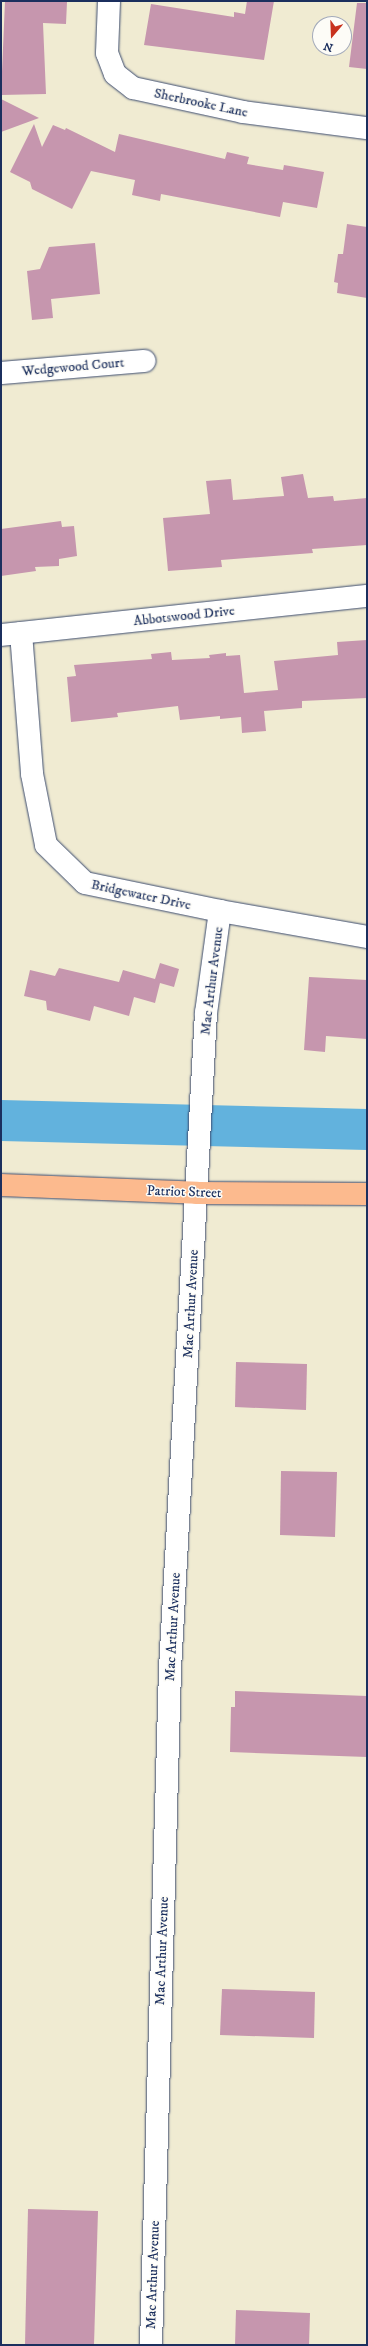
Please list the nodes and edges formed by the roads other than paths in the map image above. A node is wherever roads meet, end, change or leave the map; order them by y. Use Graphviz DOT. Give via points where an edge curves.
graph roads {
  1 [pos="109,1"];
  2 [pos="367,128"];
  3 [pos="145,361"];
  4 [pos="1,373"];
  5 [pos="367,596"];
  6 [pos="11,634"];
  7 [pos="220,911"];
  8 [pos="367,937"];
  9 [pos="1,1185"];
  10 [pos="197,1193"];
  11 [pos="367,1194"];
  12 [pos="151,2345"];
  1 -- 2 [label="street, Sherbrooke Lane" via="106,53 115,74 133,88 243,112"];
  3 -- 4 [label="street, Wedgewood Court"];
  5 -- 6 [label="street, Abbotswood Drive"];
  6 -- 7 [label="street, Bridgewater Drive" via="32,774 46,845 85,883"];
  7 -- 8 [label="street, Bridgewater Drive"];
  7 -- 10 [label="street, Mac Arthur Avenue" via="206,1013"];
  9 -- 10 [label="main road, Patriot Street"];
  10 -- 11 [label="main road, Patriot Street"];
  10 -- 12 [label="street, Mac Arthur Avenue" via="170,1669"];
}
